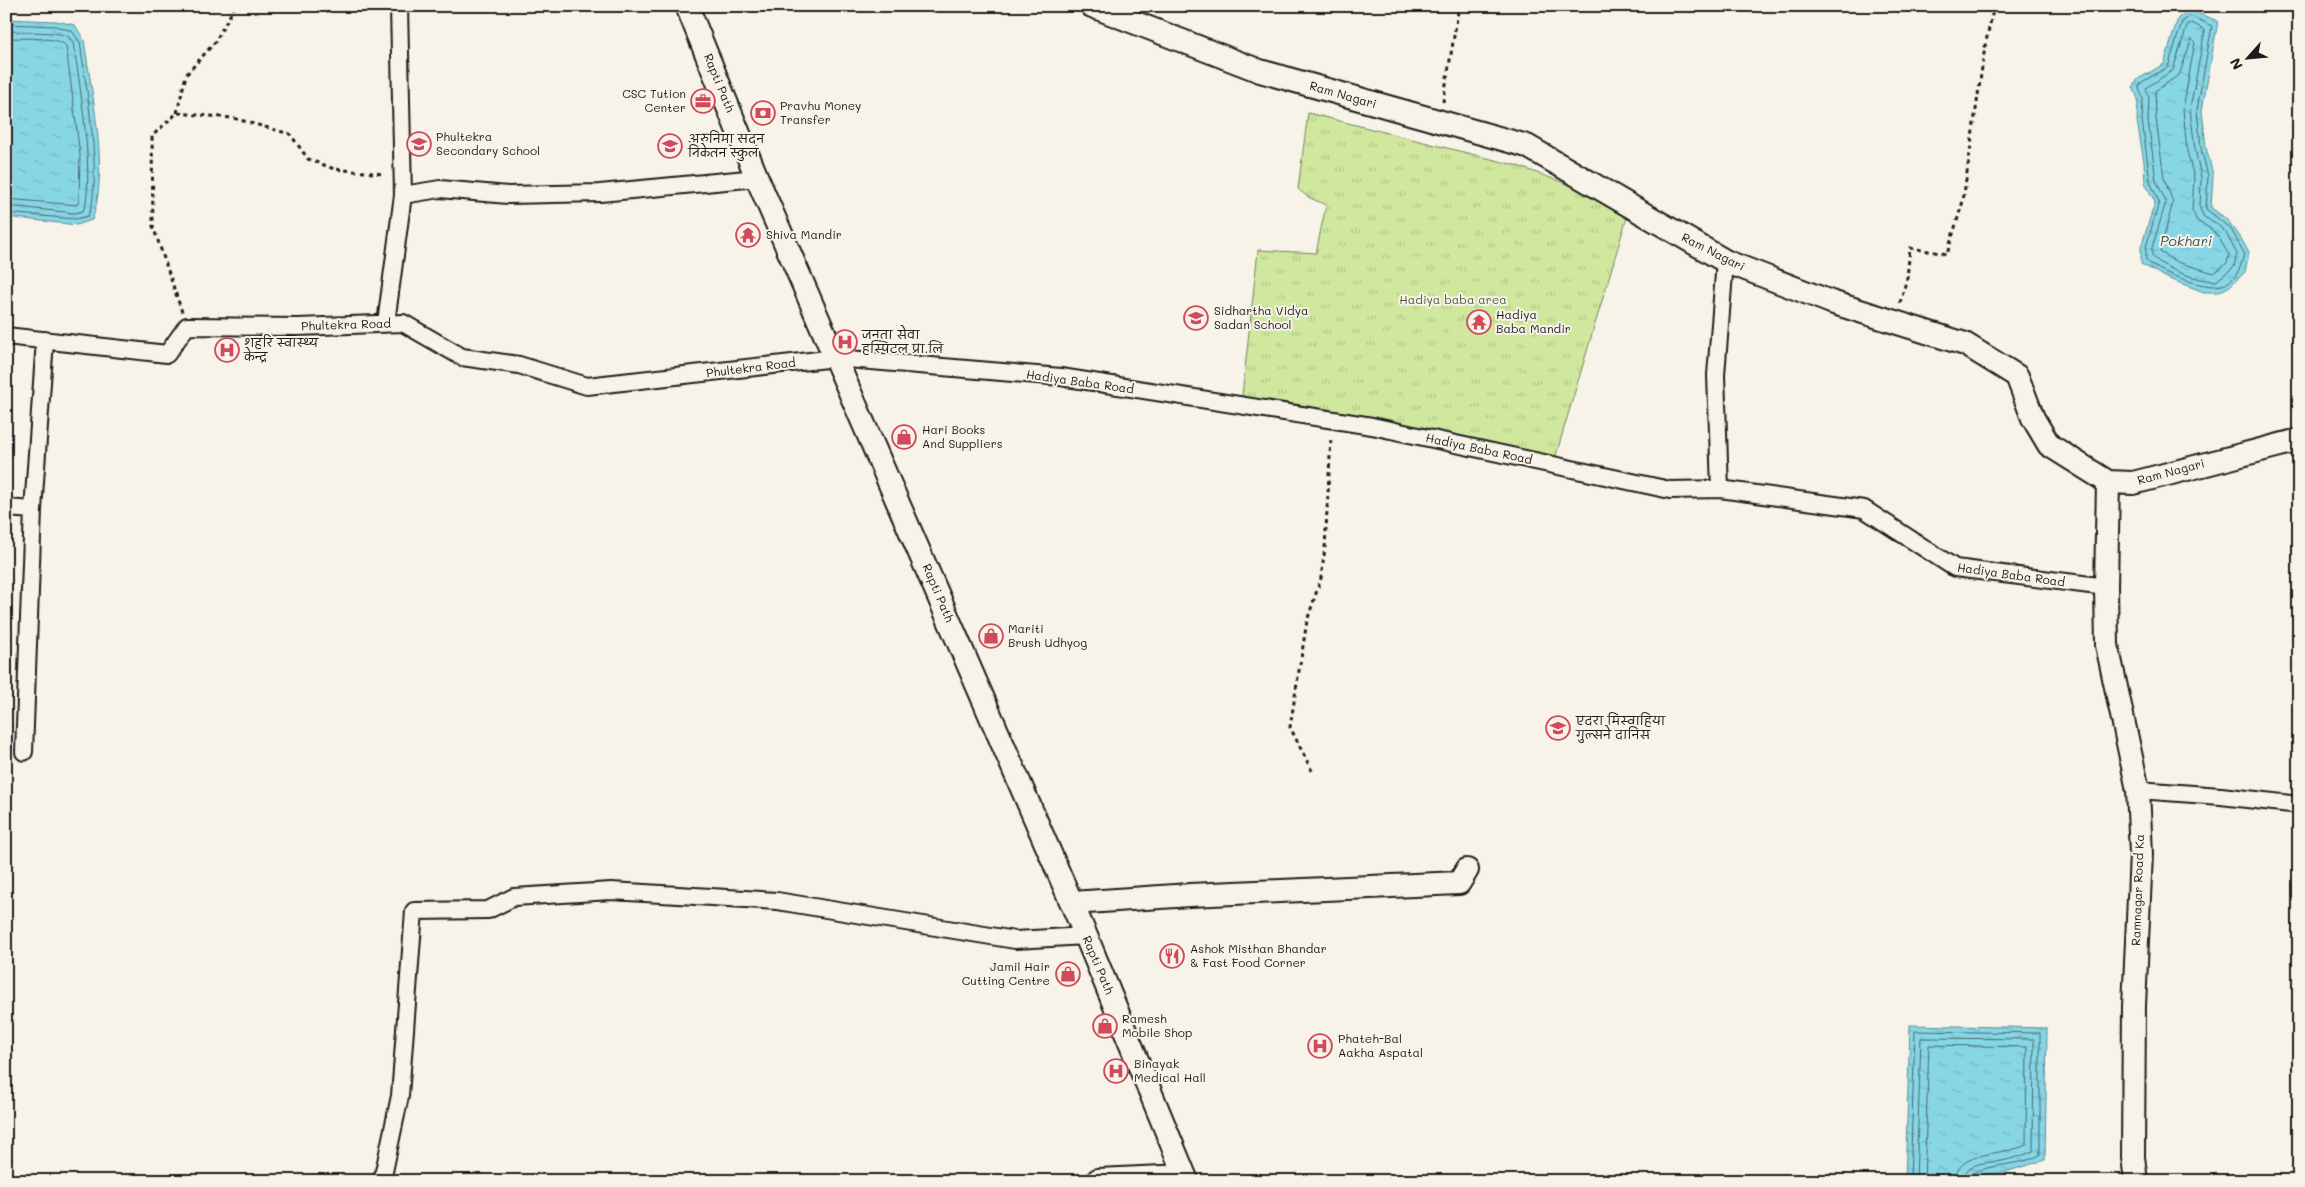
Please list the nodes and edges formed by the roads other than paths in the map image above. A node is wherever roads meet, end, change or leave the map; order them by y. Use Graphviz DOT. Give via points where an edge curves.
graph roads {
  1 [pos="399,6"];
  2 [pos="687,6"];
  3 [pos="1098,7"];
  4 [pos="757,178"];
  5 [pos="403,195"];
  6 [pos="1725,261"];
  7 [pos="386,323"];
  8 [pos="6,336"];
  9 [pos="44,340"];
  10 [pos="836,358"];
  11 [pos="2299,440"];
  12 [pos="2108,482"];
  13 [pos="1720,490"];
  14 [pos="6,508"];
  15 [pos="33,510"];
  16 [pos="2106,587"];
  17 [pos="24,752"];
  18 [pos="2138,790"];
  19 [pos="2299,806"];
  20 [pos="1467,870"];
  21 [pos="1072,903"];
  22 [pos="1086,936"];
  23 [pos="1186,1178"];
  24 [pos="1098,1180"];
  25 [pos="382,1181"];
  26 [pos="2136,1181"];
  1 -- 5 [label="street"];
  2 -- 4 [label="main road, Rapti Path"];
  3 -- 6 [label="main road, Ram Nagari" via="1260,71 1526,146"];
  4 -- 5 [label="street" via="600,193 508,195 440,189"];
  4 -- 10 [label="main road, Rapti Path"];
  5 -- 7 [label="street"];
  6 -- 12 [label="main road, Ram Nagari" via="1831,302 1965,344 2017,376 2033,418 2050,445"];
  6 -- 13 [label="street" via="1716,375"];
  7 -- 9 [label="street, Phultekra Road" via="298,327 187,326 167,354"];
  7 -- 10 [label="street, Phultekra Road" via="403,323 462,357 519,365 587,386"];
  8 -- 9 [label="street"];
  9 -- 15 [label="street"];
  10 -- 13 [label="street, Hadiya Baba Road" via="1061,377 1372,426 1670,490"];
  10 -- 21 [label="main road, Rapti Path"];
  11 -- 12 [label="main road, Ram Nagari" via="2133,483"];
  12 -- 16 [label="main road, Ramnagar Road Ka"];
  13 -- 16 [label="street, Hadiya Baba Road" via="1864,509 1955,568"];
  14 -- 15 [label="street"];
  15 -- 17 [label="street"];
  16 -- 18 [label="main road, Ramnagar Road Ka" via="2107,645"];
  18 -- 19 [label="street"];
  18 -- 26 [label="main road, Ramnagar Road Ka" via="2142,854 2134,1006 2133,1157"];
  20 -- 21 [label="main road" via="1458,883"];
  21 -- 22 [label="main road, Rapti Path"];
  22 -- 23 [label="main road, Rapti Path"];
  22 -- 25 [label="street" via="1015,940 777,901 611,891 514,897 488,910 414,911 400,1096"];
  23 -- 24 [label="main road"];
}
